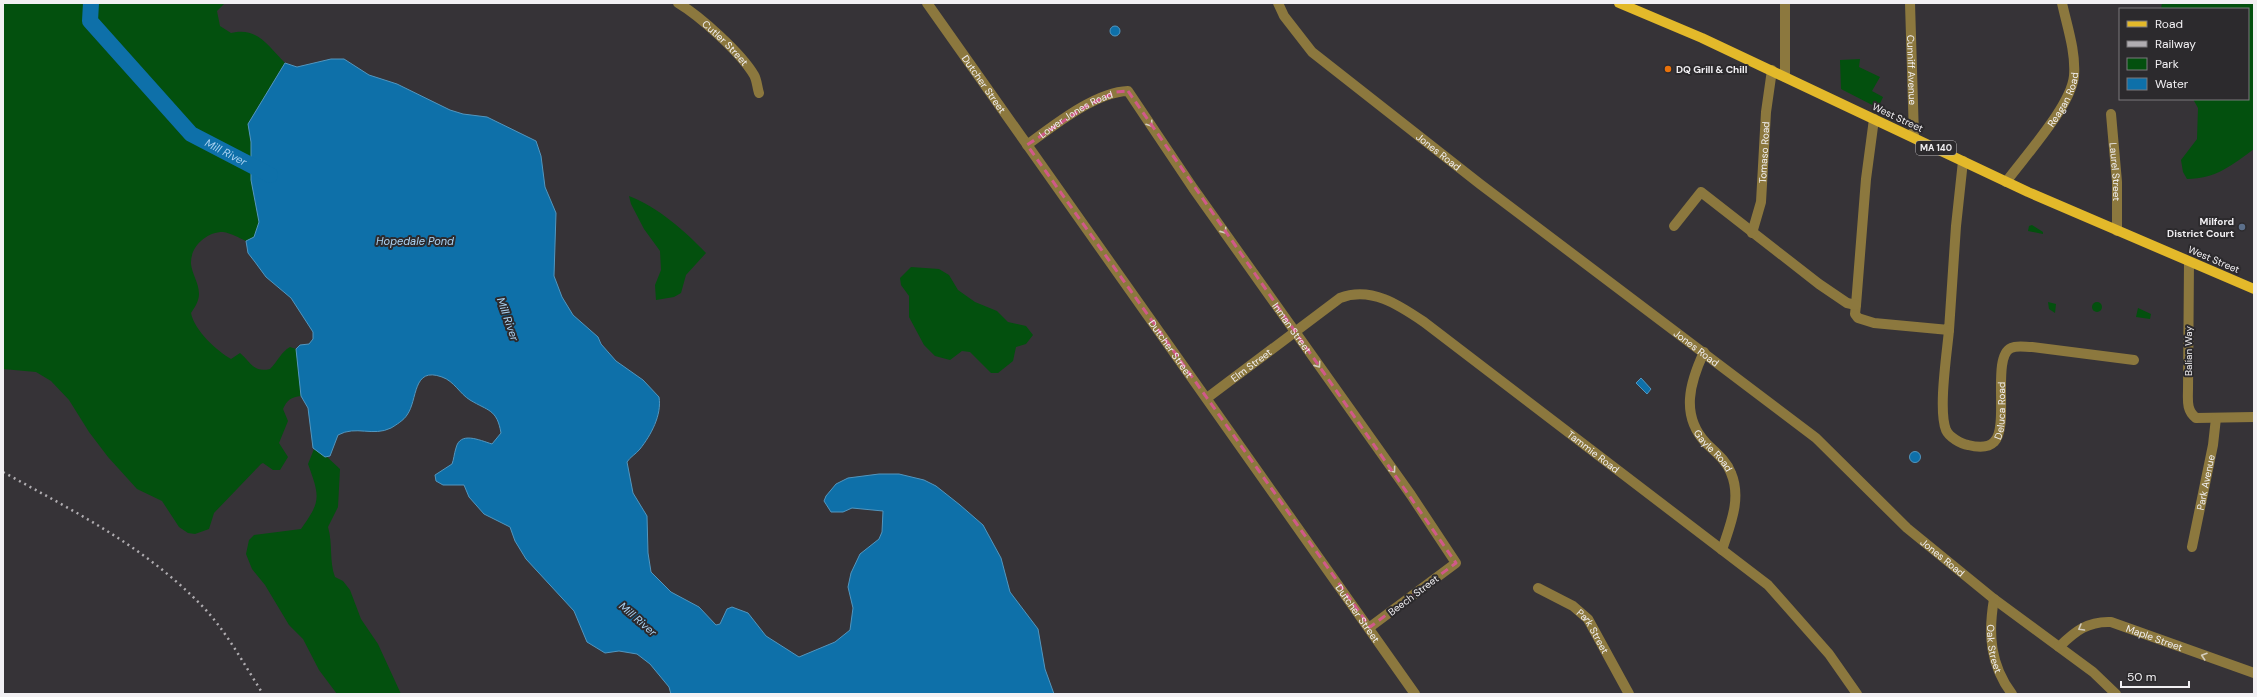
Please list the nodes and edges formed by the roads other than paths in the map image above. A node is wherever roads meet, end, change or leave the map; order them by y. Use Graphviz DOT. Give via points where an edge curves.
graph roads {
  1 [pos="678,3"];
  2 [pos="927,3"];
  3 [pos="1278,3"];
  4 [pos="1619,3"];
  5 [pos="1785,3"];
  6 [pos="1910,3"];
  7 [pos="2062,3"];
  8 [pos="1772,70"];
  9 [pos="1785,77"];
  10 [pos="1128,91"];
  11 [pos="759,93"];
  12 [pos="2111,114"];
  13 [pos="1874,119"];
  14 [pos="1914,138"];
  15 [pos="1027,145"];
  16 [pos="1963,161"];
  17 [pos="2006,182"];
  18 [pos="1674,226"];
  19 [pos="2117,231"];
  20 [pos="1752,233"];
  21 [pos="2189,262"];
  22 [pos="2254,289"];
  23 [pos="1856,305"];
  24 [pos="1949,330"];
  25 [pos="1296,332"];
  26 [pos="1704,352"];
  27 [pos="2134,360"];
  28 [pos="1207,398"];
  29 [pos="2216,418"];
  30 [pos="2254,418"];
  31 [pos="2192,547"];
  32 [pos="1722,550"];
  33 [pos="1456,563"];
  34 [pos="1538,588"];
  35 [pos="1994,599"];
  36 [pos="1370,627"];
  37 [pos="2059,647"];
  38 [pos="2254,673"];
  39 [pos="1626,693"];
  40 [pos="1416,694"];
  41 [pos="1858,694"];
  42 [pos="2012,694"];
  43 [pos="2116,694"];
  1 -- 11 [label="street, Cutler Street" via="737,54 754,76"];
  2 -- 15 [label="street, Dutcher Street"];
  3 -- 26 [label="street, Jones Road" via="1284,16 1312,52 1480,184"];
  4 -- 8 [label="main road, West Street / MA 140" via="1661,19"];
  5 -- 9 [label="street"];
  6 -- 14 [label="street, Cunniff Avenue"];
  7 -- 17 [label="street, Reagan Road" via="2074,69 2071,87 2056,116"];
  8 -- 9 [label="main road, West Street / MA 140"];
  8 -- 20 [label="street, Tomaso Road" via="1766,112 1761,202"];
  9 -- 13 [label="main road, West Street / MA 140"];
  10 -- 15 [label="street, Lower Jones Road" via="1115,92 1085,107"];
  10 -- 25 [label="street, Inman Street, one-way" via="1193,188"];
  12 -- 19 [label="street, Laurel Street" via="2117,182"];
  13 -- 14 [label="main road, West Street / MA 140"];
  13 -- 23 [label="street" via="1866,179"];
  14 -- 16 [label="main road, West Street / MA 140"];
  15 -- 28 [label="street, Dutcher Street"];
  16 -- 17 [label="main road, West Street / MA 140"];
  16 -- 24 [label="street, Deluca Road"];
  17 -- 19 [label="main road, West Street / MA 140"];
  18 -- 20 [label="street" via="1701,192"];
  19 -- 21 [label="main road, West Street / MA 140"];
  20 -- 23 [label="street" via="1841,299"];
  21 -- 22 [label="main road, West Street / MA 140"];
  21 -- 29 [label="street, Balian Way" via="2188,407 2196,418"];
  23 -- 24 [label="street" via="1855,314 1858,318 1874,323"];
  24 -- 27 [label="street, Deluca Road" via="1944,422 1949,435 1964,445 1983,446 1996,440 2000,421 2004,357 2010,348 2032,347"];
  25 -- 28 [label="street, Elm Street"];
  25 -- 32 [label="street, Tammie Road" via="1332,303 1345,296 1371,295 1396,303"];
  25 -- 33 [label="street, Inman Street, one-way"];
  26 -- 32 [label="street, Gayle Road" via="1691,383 1689,405 1695,428 1705,442 1726,462 1734,482 1735,505"];
  26 -- 35 [label="street, Jones Road" via="1816,438 1907,528"];
  28 -- 36 [label="street, Dutcher Street"];
  29 -- 30 [label="street"];
  29 -- 31 [label="street, Park Avenue"];
  32 -- 41 [label="street, Tammie Road" via="1777,594 1829,654"];
  33 -- 36 [label="street, Beech Street"];
  34 -- 39 [label="street, Park Street" via="1573,606 1588,619"];
  35 -- 37 [label="street, Jones Road"];
  35 -- 42 [label="street, Oak Street" via="1991,646 1996,665"];
  36 -- 40 [label="street, Dutcher Street"];
  38 -- 37 [label="street, Maple Street, one-way" via="2111,622 2089,624"];
  37 -- 43 [label="street, Jones Road" via="2093,672"];
}
